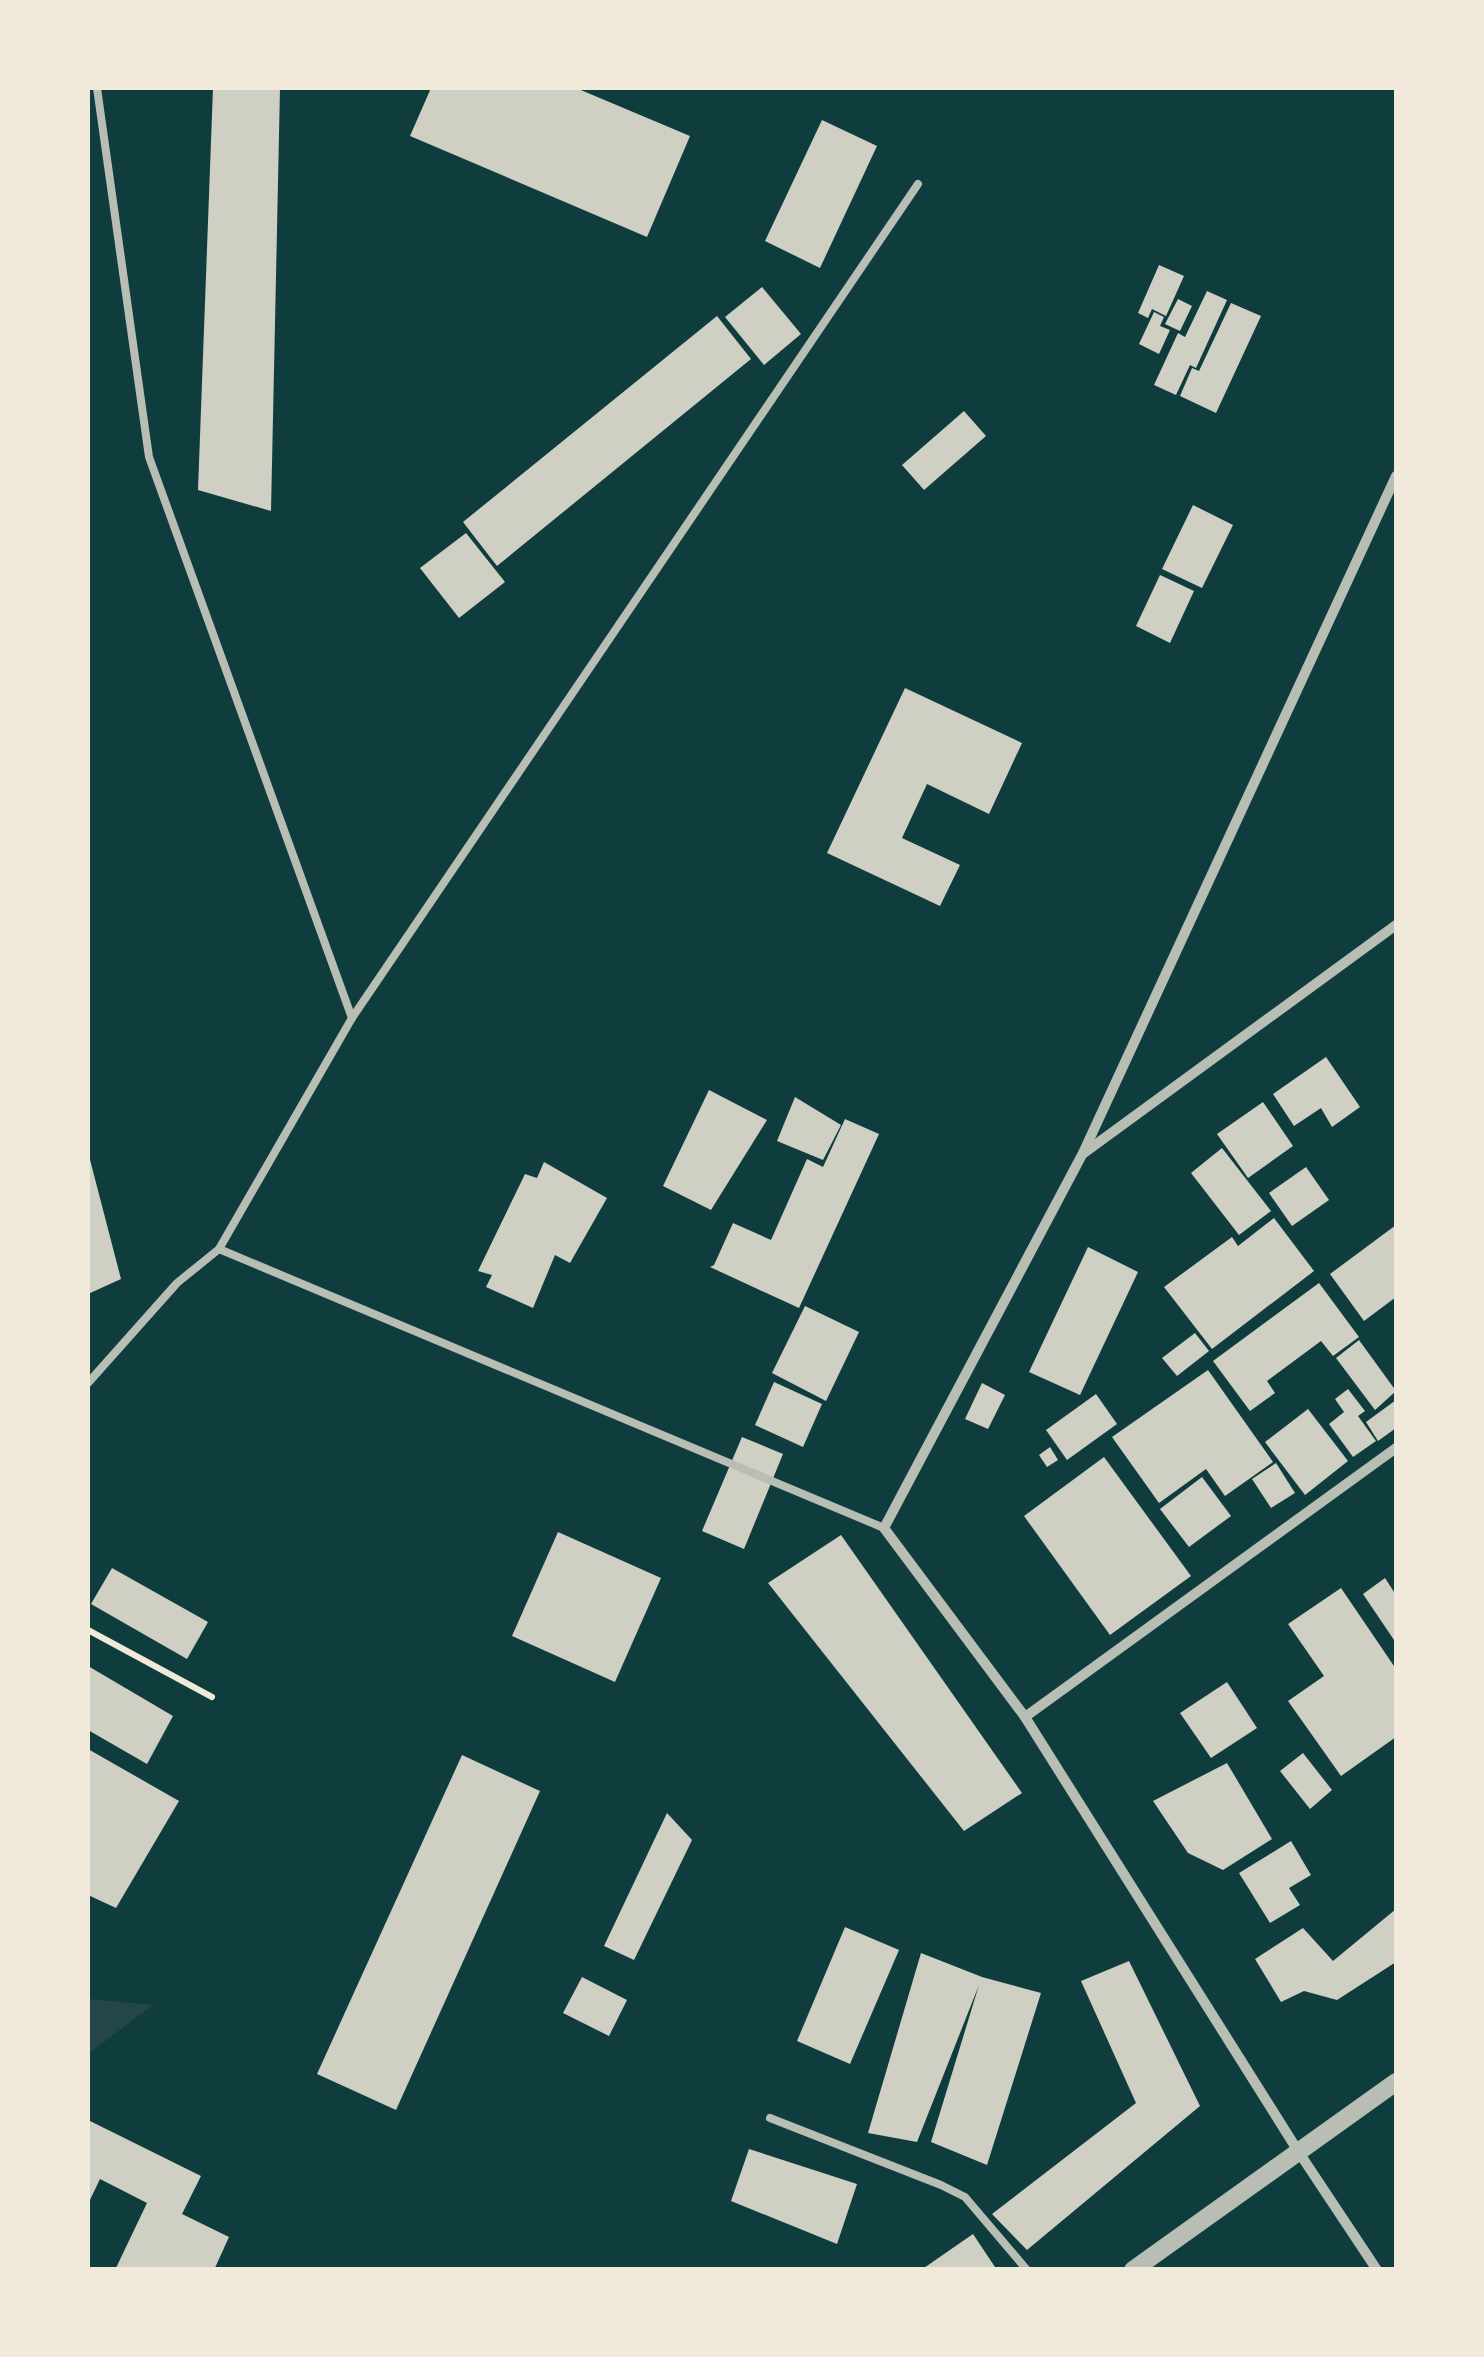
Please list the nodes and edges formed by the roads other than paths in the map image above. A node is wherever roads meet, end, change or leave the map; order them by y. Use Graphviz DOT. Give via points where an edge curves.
graph roads {
  1 [pos="97,88"];
  2 [pos="918,184"];
  3 [pos="1396,476"];
  4 [pos="1396,925"];
  5 [pos="352,1018"];
  6 [pos="1083,1153"];
  7 [pos="220,1249"];
  8 [pos="88,1383"];
  9 [pos="1396,1448"];
  10 [pos="884,1528"];
  11 [pos="1025,1718"];
  12 [pos="1396,2082"];
  13 [pos="770,2118"];
  14 [pos="1298,2151"];
  15 [pos="1027,2270"];
  16 [pos="1132,2270"];
  17 [pos="1377,2270"];
  1 -- 5 [label="lane" via="149,457"];
  2 -- 5 [label="lane"];
  3 -- 6 [label="street"];
  4 -- 6 [label="street"];
  5 -- 7 [label="lane"];
  6 -- 10 [label="street"];
  7 -- 8 [label="lane" via="177,1283"];
  7 -- 10 [label="lane"];
  9 -- 11 [label="street"];
  10 -- 11 [label="street"];
  11 -- 14 [label="street"];
  12 -- 14 [label="street"];
  13 -- 15 [label="lane" via="964,2197"];
  14 -- 16 [label="street"];
  14 -- 17 [label="street"];
}
